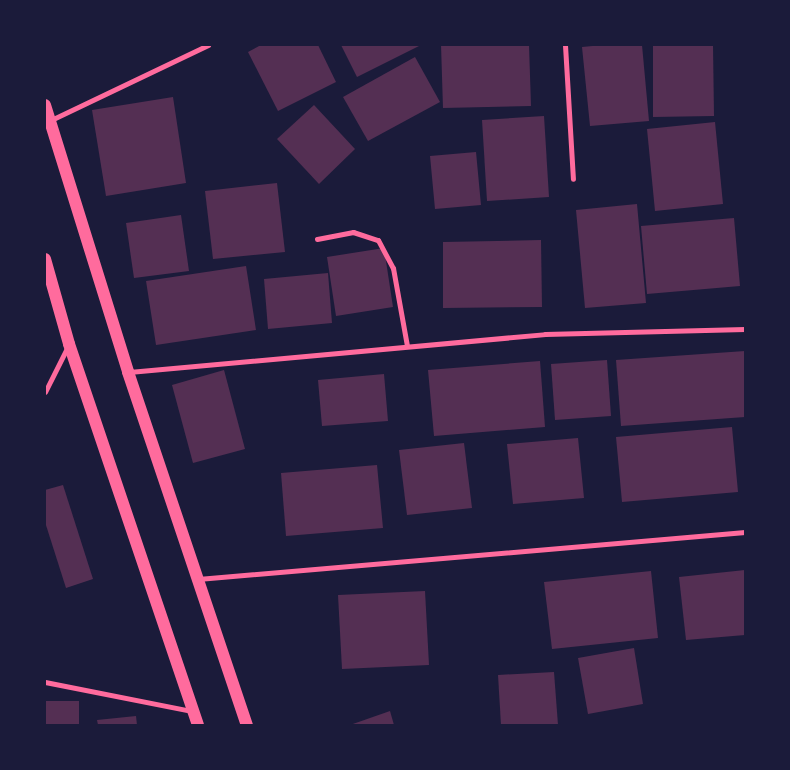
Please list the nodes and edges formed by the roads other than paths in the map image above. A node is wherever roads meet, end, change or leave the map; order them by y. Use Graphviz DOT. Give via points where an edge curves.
graph roads {
  1 [pos="208,45"];
  2 [pos="564,45"];
  3 [pos="45,105"];
  4 [pos="50,121"];
  5 [pos="573,179"];
  6 [pos="317,239"];
  7 [pos="45,259"];
  8 [pos="745,329"];
  9 [pos="69,344"];
  10 [pos="407,346"];
  11 [pos="128,372"];
  12 [pos="45,392"];
  13 [pos="745,532"];
  14 [pos="198,579"];
  15 [pos="45,682"];
  16 [pos="193,712"];
  17 [pos="198,725"];
  18 [pos="247,725"];
  1 -- 4 [label="street"];
  2 -- 5 [label="street"];
  3 -- 4 [label="main road"];
  4 -- 11 [label="main road"];
  6 -- 10 [label="street" via="354,232 378,240 393,268"];
  7 -- 9 [label="main road"];
  8 -- 10 [label="street" via="545,334"];
  9 -- 12 [label="street"];
  9 -- 16 [label="main road"];
  10 -- 11 [label="street"];
  11 -- 14 [label="main road"];
  13 -- 14 [label="street"];
  14 -- 18 [label="main road"];
  15 -- 16 [label="street"];
  16 -- 17 [label="main road"];
}
